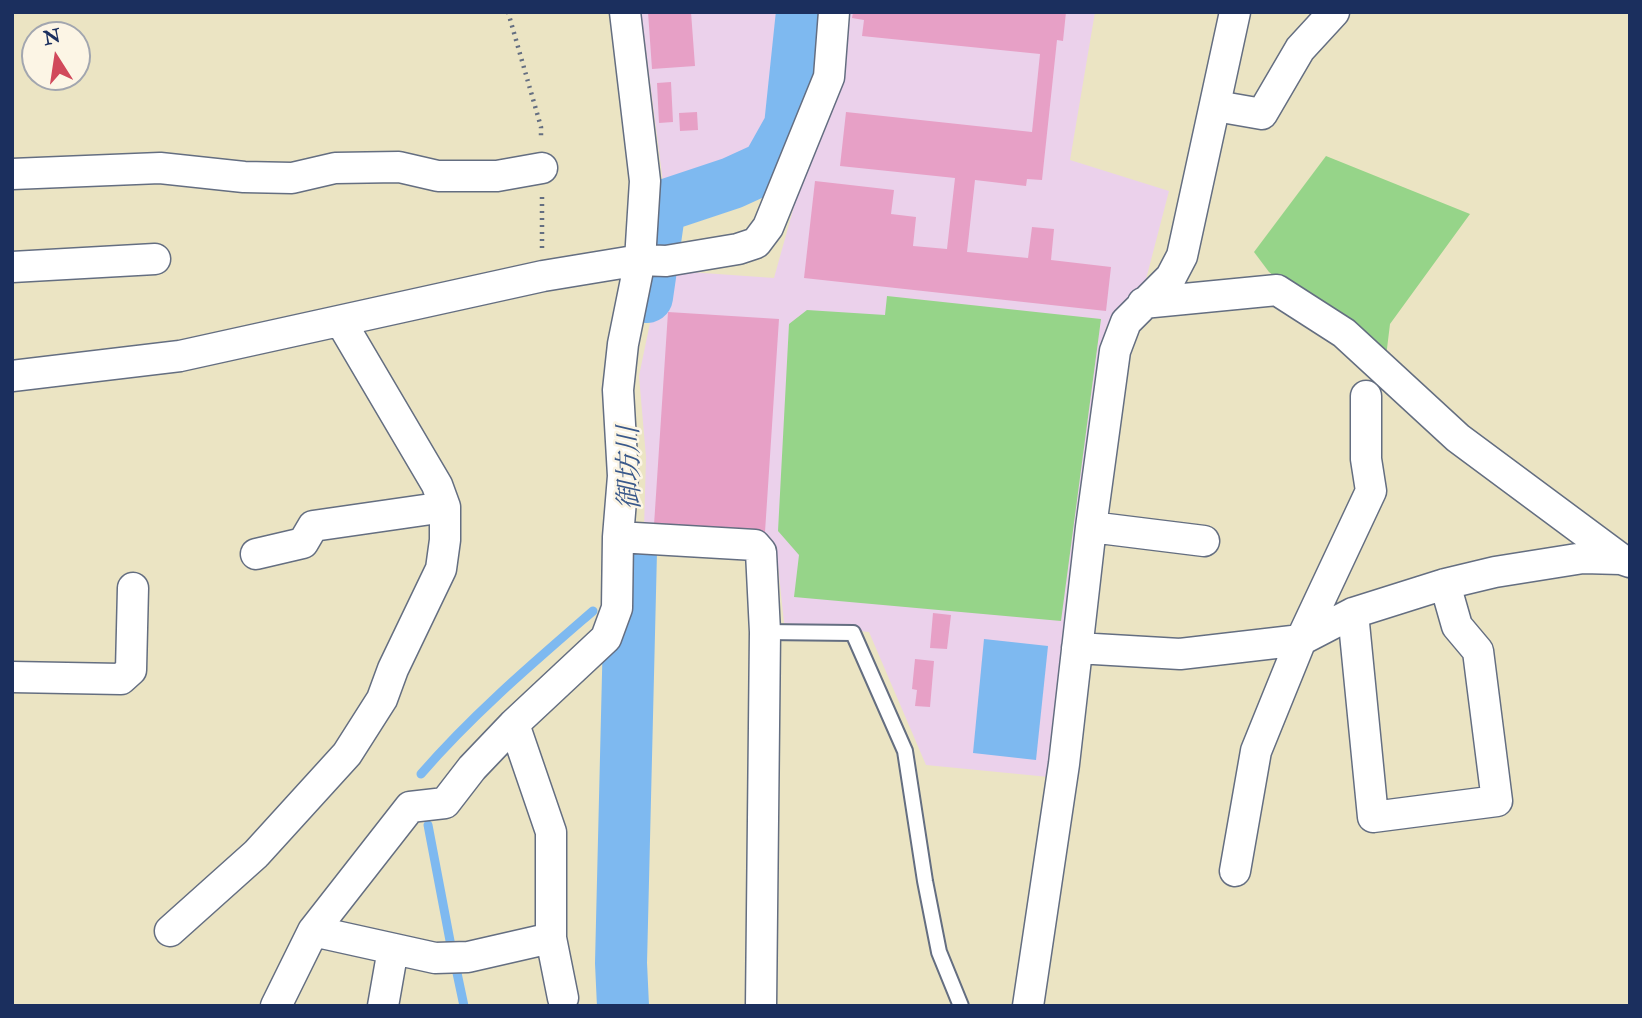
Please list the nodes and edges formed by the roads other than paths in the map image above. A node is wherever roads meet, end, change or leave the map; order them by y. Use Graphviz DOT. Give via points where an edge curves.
graph roads {
  1 [pos="625,12"];
  2 [pos="834,12"];
  3 [pos="1235,12"];
  4 [pos="1334,12"];
  5 [pos="1216,106"];
  6 [pos="542,168"];
  7 [pos="12,174"];
  8 [pos="155,258"];
  9 [pos="650,260"];
  10 [pos="12,267"];
  11 [pos="1143,303"];
  12 [pos="341,322"];
  13 [pos="12,376"];
  14 [pos="1366,396"];
  15 [pos="444,506"];
  16 [pos="1090,527"];
  17 [pos="628,537"];
  18 [pos="1204,541"];
  19 [pos="256,554"];
  20 [pos="1625,561"];
  21 [pos="1445,584"];
  22 [pos="133,588"];
  23 [pos="1353,613"];
  24 [pos="765,632"];
  25 [pos="1301,640"];
  26 [pos="1077,648"];
  27 [pos="12,677"];
  28 [pos="514,724"];
  29 [pos="1235,871"];
  30 [pos="313,931"];
  31 [pos="170,932"];
  32 [pos="551,938"];
  33 [pos="393,949"];
  34 [pos="563,998"];
  35 [pos="276,1006"];
  36 [pos="383,1006"];
  37 [pos="761,1006"];
  38 [pos="961,1006"];
  39 [pos="1028,1006"];
  1 -- 9 [label="street"];
  2 -- 9 [label="street" via="829,77 768,227 756,243 738,249"];
  3 -- 5 [label="street"];
  4 -- 5 [label="street" via="1300,49 1262,114"];
  5 -- 11 [label="street" via="1182,256 1171,277"];
  6 -- 7 [label="street" via="497,176 438,176 399,167 335,168 292,178 160,167"];
  8 -- 10 [label="street"];
  9 -- 12 [label="street" via="543,276"];
  9 -- 17 [label="street" via="623,344 618,390"];
  11 -- 16 [label="street" via="1126,322 1115,351"];
  11 -- 20 [label="street" via="1277,290 1344,333 1458,438"];
  12 -- 13 [label="street" via="180,356"];
  12 -- 15 [label="street" via="437,485"];
  14 -- 25 [label="street" via="1371,491"];
  15 -- 19 [label="street" via="313,526 303,543"];
  15 -- 31 [label="street" via="441,569 382,699 347,754 256,854"];
  16 -- 18 [label="street"];
  16 -- 26 [label="street"];
  17 -- 24 [label="street" via="755,545 761,552"];
  17 -- 28 [label="street" via="617,608 606,638"];
  20 -- 21 [label="street" via="1583,558"];
  21 -- 23 [label="street"];
  21 -- 23 [label="street" via="1457,626 1478,651 1497,801 1373,817"];
  22 -- 27 [label="street" via="131,670 121,679"];
  23 -- 25 [label="street"];
  24 -- 37 [label="street"];
  24 -- 38 [label="lane" via="853,634 905,751 939,952"];
  25 -- 26 [label="street" via="1180,654"];
  25 -- 29 [label="street" via="1256,751"];
  26 -- 39 [label="street"];
  28 -- 30 [label="street" via="445,803 410,807"];
  28 -- 32 [label="street" via="551,832"];
  30 -- 33 [label="street"];
  30 -- 35 [label="street"];
  32 -- 33 [label="street" via="468,957 435,958"];
  32 -- 34 [label="street"];
  33 -- 36 [label="street"];
}
